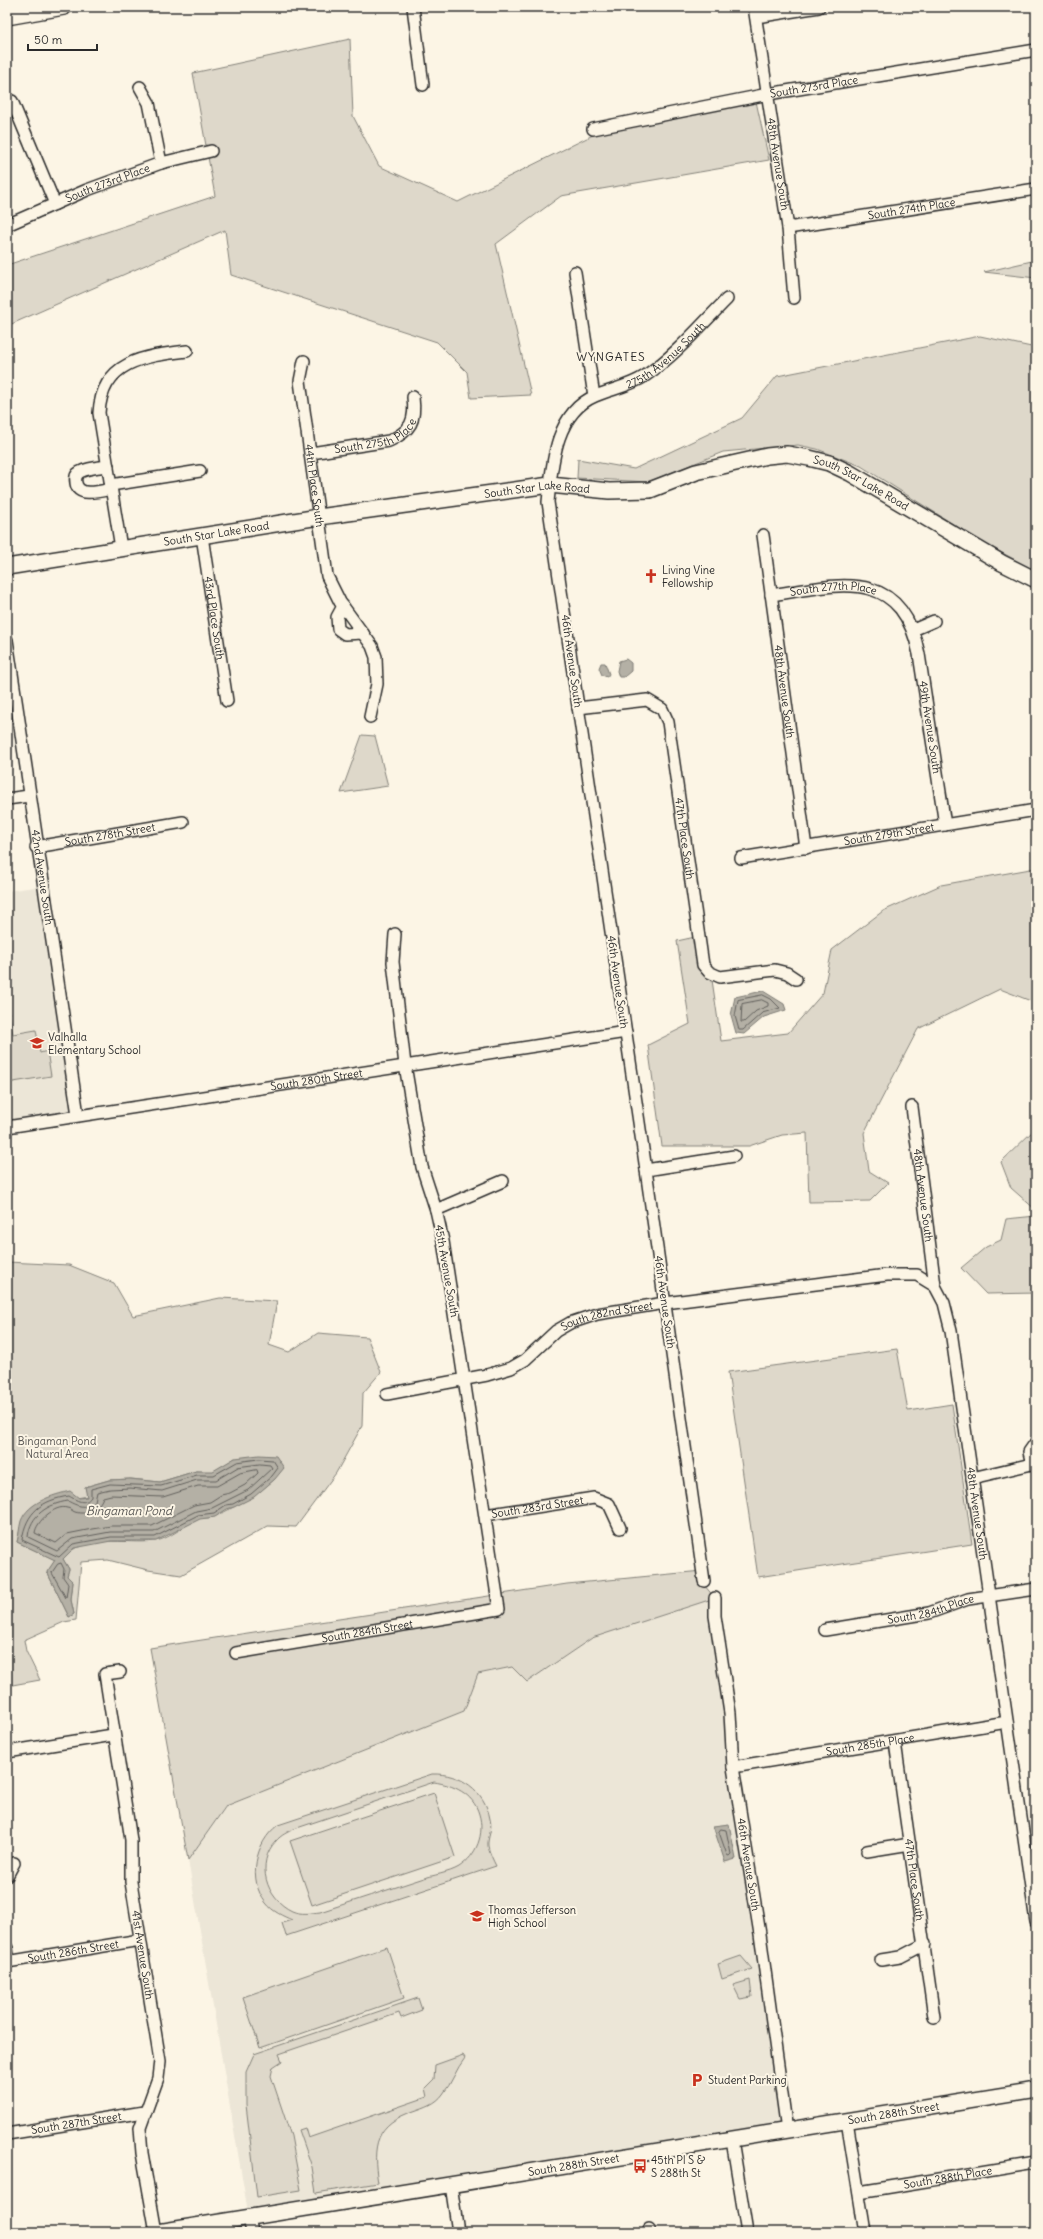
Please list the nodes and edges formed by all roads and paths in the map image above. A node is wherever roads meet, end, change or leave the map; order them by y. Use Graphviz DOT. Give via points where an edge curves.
graph roads {
  1 [pos="64,7"];
  2 [pos="412,7"];
  3 [pos="819,7"];
  4 [pos="755,12"];
  5 [pos="7,17"];
  6 [pos="1036,50"];
  7 [pos="423,85"];
  8 [pos="140,87"];
  9 [pos="768,94"];
  10 [pos="12,101"];
  11 [pos="593,129"];
  12 [pos="211,151"];
  13 [pos="161,163"];
  14 [pos="1036,189"];
  15 [pos="55,204"];
  16 [pos="7,225"];
  17 [pos="788,228"];
  18 [pos="575,272"];
  19 [pos="794,298"];
  20 [pos="727,299"];
  21 [pos="187,351"];
  22 [pos="304,361"];
  23 [pos="594,396"];
  24 [pos="413,397"];
  25 [pos="311,453"];
  26 [pos="108,466"];
  27 [pos="200,471"];
  28 [pos="550,484"];
  29 [pos="111,487"];
  30 [pos="319,517"];
  31 [pos="763,535"];
  32 [pos="202,536"];
  33 [pos="121,548"];
  34 [pos="7,567"];
  35 [pos="1036,580"];
  36 [pos="771,595"];
  37 [pos="893,601"];
  38 [pos="343,606"];
  39 [pos="934,621"];
  40 [pos="913,630"];
  41 [pos="363,633"];
  42 [pos="7,640"];
  43 [pos="227,701"];
  44 [pos="578,708"];
  45 [pos="370,717"];
  46 [pos="29,796"];
  47 [pos="7,799"];
  48 [pos="1036,810"];
  49 [pos="183,822"];
  50 [pos="945,825"];
  51 [pos="36,847"];
  52 [pos="806,848"];
  53 [pos="741,858"];
  54 [pos="395,934"];
  55 [pos="796,979"];
  56 [pos="626,1032"];
  57 [pos="405,1064"];
  58 [pos="912,1107"];
  59 [pos="78,1115"];
  60 [pos="7,1127"];
  61 [pos="734,1156"];
  62 [pos="646,1170"];
  63 [pos="503,1181"];
  64 [pos="436,1210"];
  65 [pos="935,1286"];
  66 [pos="665,1303"];
  67 [pos="465,1379"];
  68 [pos="387,1394"];
  69 [pos="1036,1442"];
  70 [pos="1034,1464"];
  71 [pos="972,1478"];
  72 [pos="485,1515"];
  73 [pos="620,1528"];
  74 [pos="704,1581"];
  75 [pos="1036,1589"];
  76 [pos="989,1596"];
  77 [pos="715,1598"];
  78 [pos="499,1609"];
  79 [pos="826,1630"];
  80 [pos="236,1653"];
  81 [pos="120,1672"];
  82 [pos="1007,1722"];
  83 [pos="113,1735"];
  84 [pos="895,1742"];
  85 [pos="7,1752"];
  86 [pos="733,1767"];
  87 [pos="910,1844"];
  88 [pos="867,1851"];
  89 [pos="14,1863"];
  90 [pos="7,1876"];
  91 [pos="1036,1922"];
  92 [pos="140,1940"];
  93 [pos="924,1944"];
  94 [pos="7,1948"];
  95 [pos="881,1960"];
  96 [pos="8,1961"];
  97 [pos="934,2017"];
  98 [pos="1036,2090"];
  99 [pos="144,2112"];
  100 [pos="847,2121"];
  101 [pos="786,2131"];
  102 [pos="7,2134"];
  103 [pos="732,2140"];
  104 [pos="1036,2163"];
  105 [pos="451,2185"];
  106 [pos="859,2192"];
  107 [pos="250,2225"];
  108 [pos="157,2232"];
  109 [pos="458,2232"];
  110 [pos="747,2232"];
  111 [pos="865,2232"];
  1 -- 5 [label="street"];
  2 -- 7 [label="street"];
  3 -- 4 [label="street"];
  4 -- 9 [label="street, 48th Avenue South"];
  6 -- 9 [label="street, South 273rd Place"];
  8 -- 13 [label="street" via="149,103"];
  9 -- 11 [label="street, South 273rd Place"];
  9 -- 17 [label="street, 48th Avenue South"];
  10 -- 15 [label="street"];
  12 -- 13 [label="street, South 273rd Place"];
  13 -- 15 [label="street, South 273rd Place"];
  14 -- 17 [label="street, South 274th Place"];
  15 -- 16 [label="street, South 273rd Place"];
  17 -- 19 [label="street, 48th Avenue South"];
  18 -- 23 [label="street"];
  20 -- 23 [label="street, 275th Avenue South" via="671,356 644,377 620,389"];
  21 -- 26 [label="street" via="136,359 107,380 100,397 99,413"];
  22 -- 25 [label="street, 44th Place South" via="300,381"];
  23 -- 28 [label="street, 46th Avenue South" via="578,407 564,427"];
  24 -- 25 [label="street, South 275th Place" via="412,422 409,430 401,436"];
  25 -- 30 [label="street, 44th Place South"];
  26 -- 29 [label="street"];
  26 -- 29 [label="street" via="81,471 77,474 76,482 79,489 85,492"];
  27 -- 29 [label="street"];
  28 -- 30 [label="street, South Star Lake Road"];
  28 -- 35 [label="street, South Star Lake Road" via="609,491 650,490 696,472 746,460 787,454 810,458 850,473 1002,563"];
  28 -- 44 [label="street, 46th Avenue South" via="548,502"];
  29 -- 33 [label="street"];
  30 -- 32 [label="street, South Star Lake Road"];
  30 -- 38 [label="street, 44th Place South" via="327,576"];
  31 -- 36 [label="street, 48th Avenue South"];
  32 -- 33 [label="street, South Star Lake Road"];
  32 -- 43 [label="street, 43rd Place South"];
  33 -- 34 [label="street, South Star Lake Road"];
  36 -- 37 [label="street, South 277th Place" via="851,585 874,590"];
  36 -- 52 [label="street, 48th Avenue South"];
  37 -- 40 [label="street, 49th Avenue South" via="905,614"];
  38 -- 41 [label="street, 44th Place South"];
  38 -- 41 [label="street" via="336,617 338,629 344,634"];
  39 -- 40 [label="street"];
  40 -- 50 [label="street, 49th Avenue South" via="924,680"];
  41 -- 45 [label="street, 44th Place South" via="372,646 377,670 376,696"];
  42 -- 46 [label="street, 42nd Avenue South"];
  44 -- 55 [label="street, 47th Place South" via="647,700 659,706 665,713 702,958 709,972 720,977 775,970"];
  44 -- 56 [label="street, 46th Avenue South"];
  46 -- 47 [label="street"];
  46 -- 51 [label="street, 42nd Avenue South"];
  48 -- 50 [label="street, South 279th Street"];
  49 -- 51 [label="street, South 278th Street"];
  50 -- 52 [label="street, South 279th Street"];
  51 -- 59 [label="street, 42nd Avenue South"];
  52 -- 53 [label="street, South 279th Street"];
  54 -- 57 [label="street, 45th Avenue South" via="393,962"];
  56 -- 57 [label="street, South 280th Street"];
  56 -- 62 [label="street, 46th Avenue South"];
  57 -- 59 [label="street, South 280th Street"];
  57 -- 64 [label="street, 45th Avenue South" via="422,1166"];
  58 -- 65 [label="street, 48th Avenue South"];
  59 -- 60 [label="street, South 280th Street"];
  61 -- 62 [label="street"];
  62 -- 66 [label="street, 46th Avenue South"];
  63 -- 64 [label="street"];
  64 -- 67 [label="street, 45th Avenue South"];
  65 -- 66 [label="street, South 282nd Street" via="917,1275 887,1274"];
  65 -- 71 [label="street, 48th Avenue South" via="948,1316"];
  66 -- 67 [label="street, South 282nd Street" via="597,1314 570,1322 556,1331 525,1360 511,1368"];
  66 -- 74 [label="street, 46th Avenue South"];
  67 -- 68 [label="street, South 282nd Street"];
  67 -- 72 [label="street, 45th Avenue South"];
  69 -- 70 [label="street" via="1029,1452"];
  70 -- 71 [label="street"];
  71 -- 76 [label="street, 48th Avenue South"];
  72 -- 73 [label="street, South 283rd Street" via="594,1498 609,1504"];
  72 -- 78 [label="street, 45th Avenue South"];
  75 -- 76 [label="street, South 284th Place"];
  76 -- 79 [label="street, South 284th Place" via="968,1599 929,1613"];
  76 -- 82 [label="street, 48th Avenue South"];
  77 -- 86 [label="street, 46th Avenue South" via="715,1616 730,1713"];
  78 -- 80 [label="street, South 284th Street"];
  81 -- 83 [label="street, 41st Avenue South" via="104,1674"];
  82 -- 84 [label="street, South 285th Place"];
  82 -- 91 [label="street, 48th Avenue South"];
  83 -- 85 [label="street"];
  83 -- 92 [label="street, 41st Avenue South" via="131,1840 131,1882"];
  84 -- 86 [label="street, South 285th Place"];
  84 -- 87 [label="street, 47th Place South"];
  86 -- 101 [label="street, 46th Avenue South" via="760,1934"];
  87 -- 88 [label="street"];
  87 -- 93 [label="street, 47th Place South"];
  89 -- 90 [label="street"];
  92 -- 96 [label="street, South 286th Street"];
  92 -- 99 [label="street, 41st Avenue South" via="160,2061 158,2078"];
  93 -- 95 [label="street" via="900,1957"];
  93 -- 97 [label="street, 47th Place South"];
  94 -- 96 [label="street"];
  98 -- 100 [label="street, South 288th Street"];
  99 -- 102 [label="street, South 287th Street"];
  99 -- 108 [label="street, 41st Avenue South" via="140,2138"];
  100 -- 101 [label="street, South 288th Street"];
  100 -- 106 [label="street"];
  101 -- 103 [label="street, South 288th Street"];
  103 -- 105 [label="street, South 288th Street"];
  103 -- 110 [label="street"];
  104 -- 106 [label="street, South 288th Place"];
  105 -- 107 [label="street, South 288th Street"];
  105 -- 109 [label="street"];
  106 -- 111 [label="street"];
  107 -- 108 [label="street, South 288th Street"];
}
